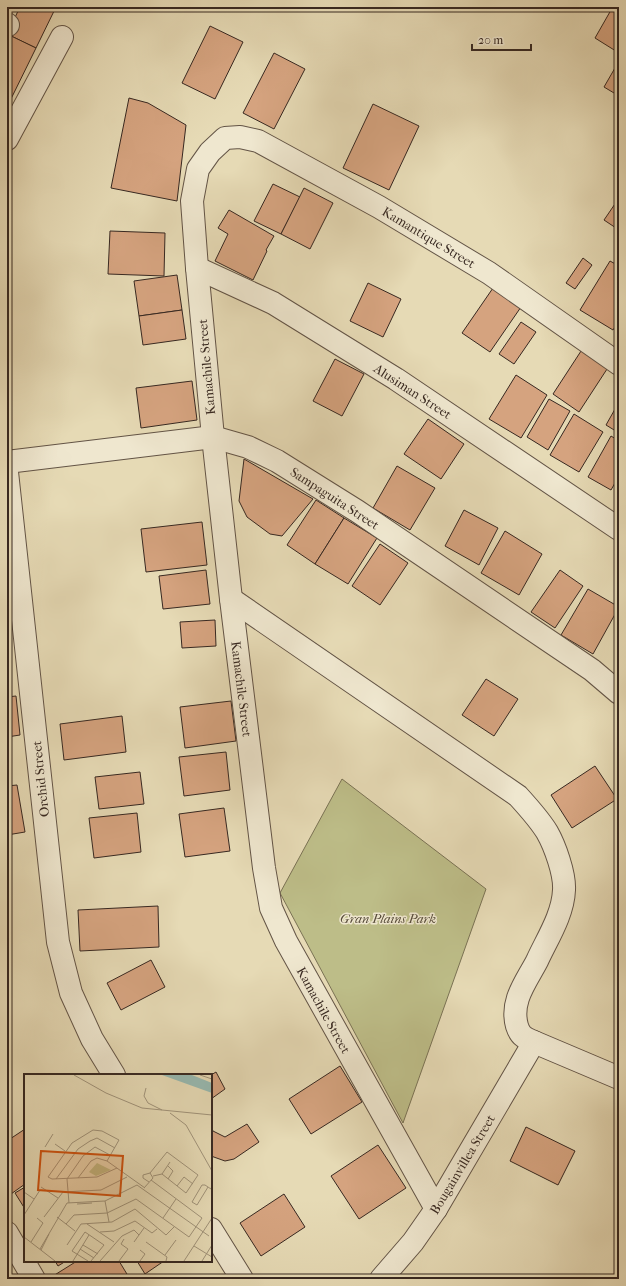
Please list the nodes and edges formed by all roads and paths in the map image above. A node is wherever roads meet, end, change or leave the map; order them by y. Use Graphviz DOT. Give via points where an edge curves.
graph roads {
  1 [pos="62,37"];
  2 [pos="225,138"];
  3 [pos="7,139"];
  4 [pos="197,268"];
  5 [pos="619,364"];
  6 [pos="213,437"];
  7 [pos="7,462"];
  8 [pos="7,472"];
  9 [pos="619,529"];
  10 [pos="231,600"];
  11 [pos="619,693"];
  12 [pos="534,1042"];
  13 [pos="113,1074"];
  14 [pos="619,1078"];
  15 [pos="436,1208"];
  16 [pos="212,1232"];
  17 [pos="7,1233"];
  18 [pos="24,1262"];
  19 [pos="24,1262"];
  20 [pos="34,1279"];
  21 [pos="242,1279"];
  22 [pos="381,1279"];
  1 -- 3 [label="street"];
  2 -- 4 [label="street, Kamachile Street" via="210,152 198,169 192,201"];
  2 -- 5 [label="street, Kamantique Street" via="240,137 258,141 379,207 489,273"];
  4 -- 6 [label="street, Kamachile Street"];
  4 -- 9 [label="street, Alusiman Street" via="273,303 396,379"];
  6 -- 7 [label="street, Sampaguita Street"];
  6 -- 10 [label="street, Kamachile Street"];
  6 -- 11 [label="street, Sampaguita Street" via="248,447 278,461 357,511 592,670"];
  8 -- 13 [label="street, Orchid Street" via="58,942 71,993 92,1039"];
  10 -- 12 [label="street" via="518,796 547,832 560,868 564,889 561,910 521,988 516,1004 515,1018 518,1028 522,1036"];
  10 -- 15 [label="street, Kamachile Street" via="271,908 286,941"];
  12 -- 14 [label="street"];
  12 -- 15 [label="street, Bougainvillea Street"];
  15 -- 22 [label="street, Bougainvillea Street" via="413,1242"];
  16 -- 21 [label="street"];
  17 -- 19 [label="street"];
  18 -- 20 [label="street"];
}
